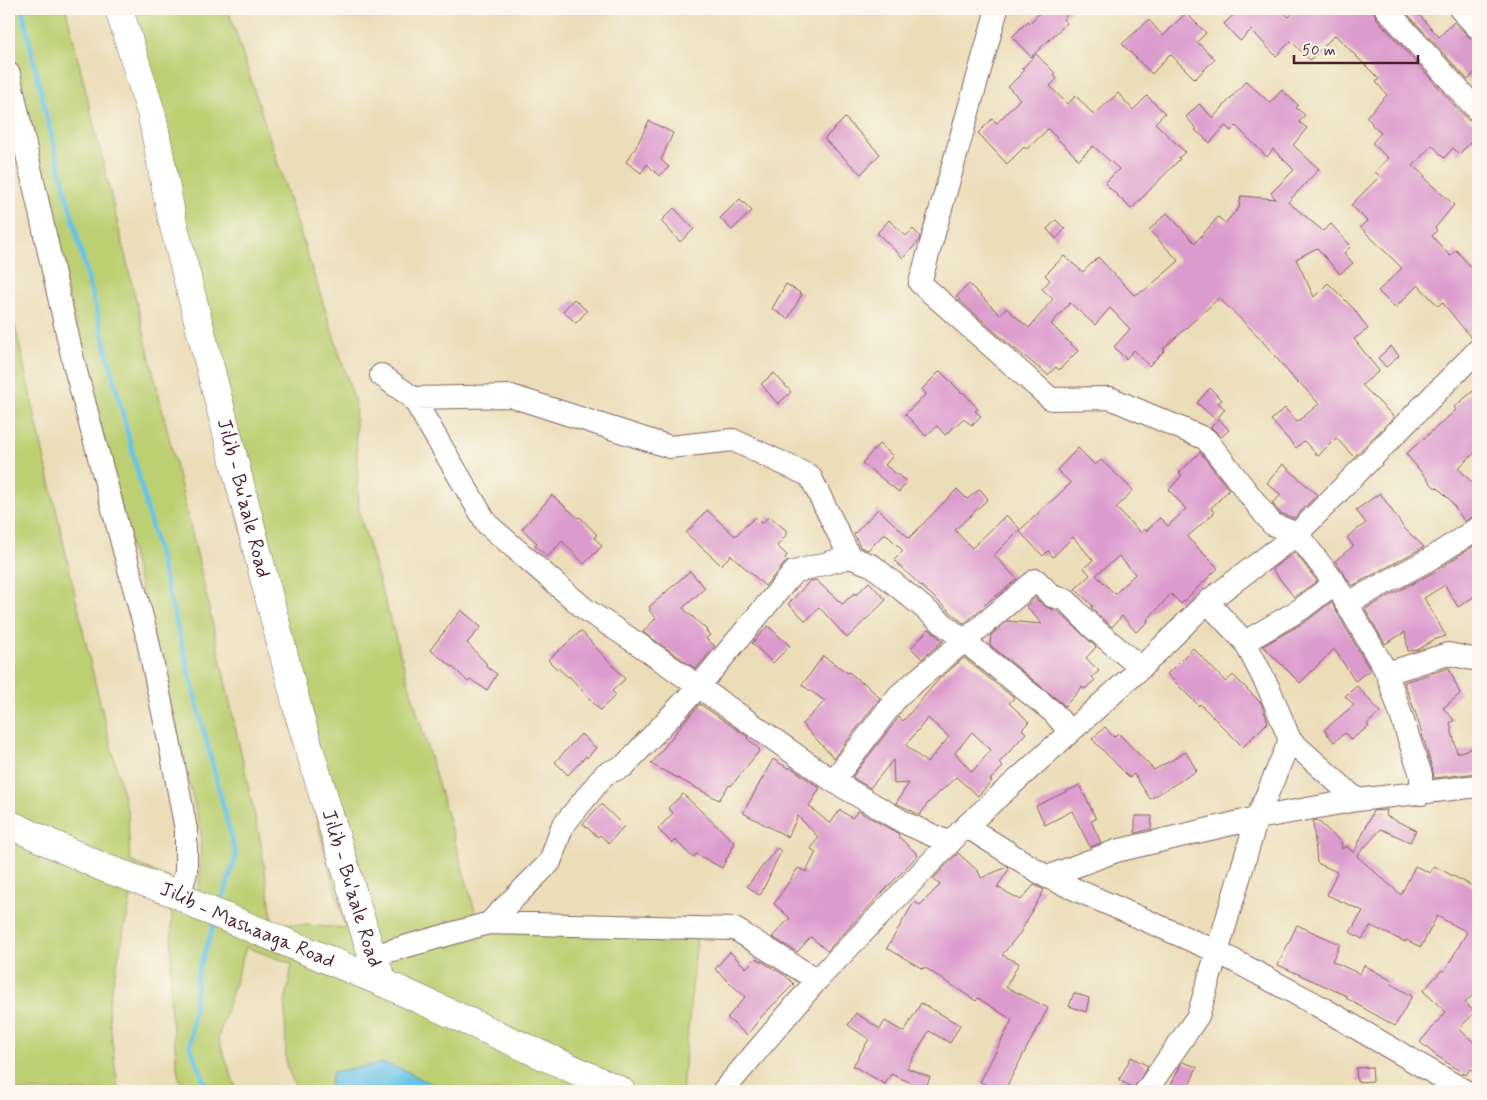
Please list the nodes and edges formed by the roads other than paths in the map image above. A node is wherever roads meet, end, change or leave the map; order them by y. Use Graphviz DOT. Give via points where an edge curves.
graph roads {
  1 [pos="119,9"];
  2 [pos="997,9"];
  3 [pos="1386,9"];
  4 [pos="1460,9"];
  5 [pos="1478,28"];
  6 [pos="9,74"];
  7 [pos="1478,111"];
  8 [pos="1478,350"];
  9 [pos="381,375"];
  10 [pos="413,398"];
  11 [pos="1478,528"];
  12 [pos="1297,534"];
  13 [pos="850,557"];
  14 [pos="1336,583"];
  15 [pos="1207,602"];
  16 [pos="1346,604"];
  17 [pos="964,641"];
  18 [pos="1245,642"];
  19 [pos="1478,660"];
  20 [pos="1141,668"];
  21 [pos="1387,674"];
  22 [pos="698,686"];
  23 [pos="1070,732"];
  24 [pos="1290,740"];
  25 [pos="833,781"];
  26 [pos="1478,786"];
  27 [pos="1421,794"];
  28 [pos="1357,800"];
  29 [pos="1258,818"];
  30 [pos="9,824"];
  31 [pos="966,826"];
  32 [pos="950,843"];
  33 [pos="1047,876"];
  34 [pos="189,900"];
  35 [pos="489,923"];
  36 [pos="1218,952"];
  37 [pos="372,956"];
  38 [pos="817,980"];
  39 [pos="384,983"];
  40 [pos="621,1091"];
  41 [pos="722,1091"];
  42 [pos="1146,1091"];
  43 [pos="1465,1091"];
  1 -- 37 [label="main road, Jilib - Bu'aale Road" via="152,116 172,219 300,718"];
  2 -- 12 [label="street" via="920,283 1051,399 1110,398 1206,439 1272,524"];
  3 -- 7 [label="street"];
  4 -- 5 [label="street"];
  6 -- 34 [label="street" via="74,364 160,696 186,830"];
  8 -- 12 [label="street"];
  9 -- 10 [label="street"];
  10 -- 13 [label="street" via="511,396 670,447 733,440 810,476"];
  10 -- 22 [label="street" via="487,524 585,609"];
  11 -- 16 [label="street" via="1428,560"];
  12 -- 14 [label="street"];
  12 -- 15 [label="street"];
  13 -- 17 [label="street" via="873,566"];
  13 -- 22 [label="street" via="794,572"];
  14 -- 16 [label="street"];
  14 -- 18 [label="street" via="1301,609"];
  15 -- 18 [label="street"];
  15 -- 20 [label="street"];
  16 -- 21 [label="street"];
  17 -- 20 [label="street" via="1036,580 1052,596 1066,600 1090,626"];
  17 -- 23 [label="street" via="1053,712"];
  17 -- 25 [label="street" via="899,695"];
  18 -- 24 [label="street"];
  19 -- 21 [label="street" via="1448,654"];
  20 -- 23 [label="street"];
  21 -- 27 [label="street" via="1421,775"];
  22 -- 25 [label="street"];
  22 -- 35 [label="street" via="624,766 605,774 562,827 550,862"];
  23 -- 31 [label="street"];
  24 -- 28 [label="street"];
  24 -- 29 [label="street"];
  25 -- 32 [label="street" via="905,824"];
  26 -- 27 [label="street"];
  27 -- 28 [label="street"];
  28 -- 29 [label="street"];
  29 -- 33 [label="street" via="1116,852"];
  29 -- 36 [label="street"];
  30 -- 34 [label="main road, Jilib - Mashaaga Road" via="102,867"];
  31 -- 32 [label="street"];
  31 -- 33 [label="street"];
  32 -- 38 [label="street"];
  33 -- 36 [label="street"];
  34 -- 39 [label="main road, Jilib - Mashaaga Road"];
  35 -- 37 [label="street"];
  35 -- 38 [label="street" via="735,929"];
  36 -- 42 [label="street" via="1198,1016"];
  36 -- 43 [label="street"];
  37 -- 39 [label="main road, Jilib - Bu'aale Road"];
  38 -- 41 [label="street"];
  39 -- 40 [label="main road, Jilib - Mashaaga Road"];
}
